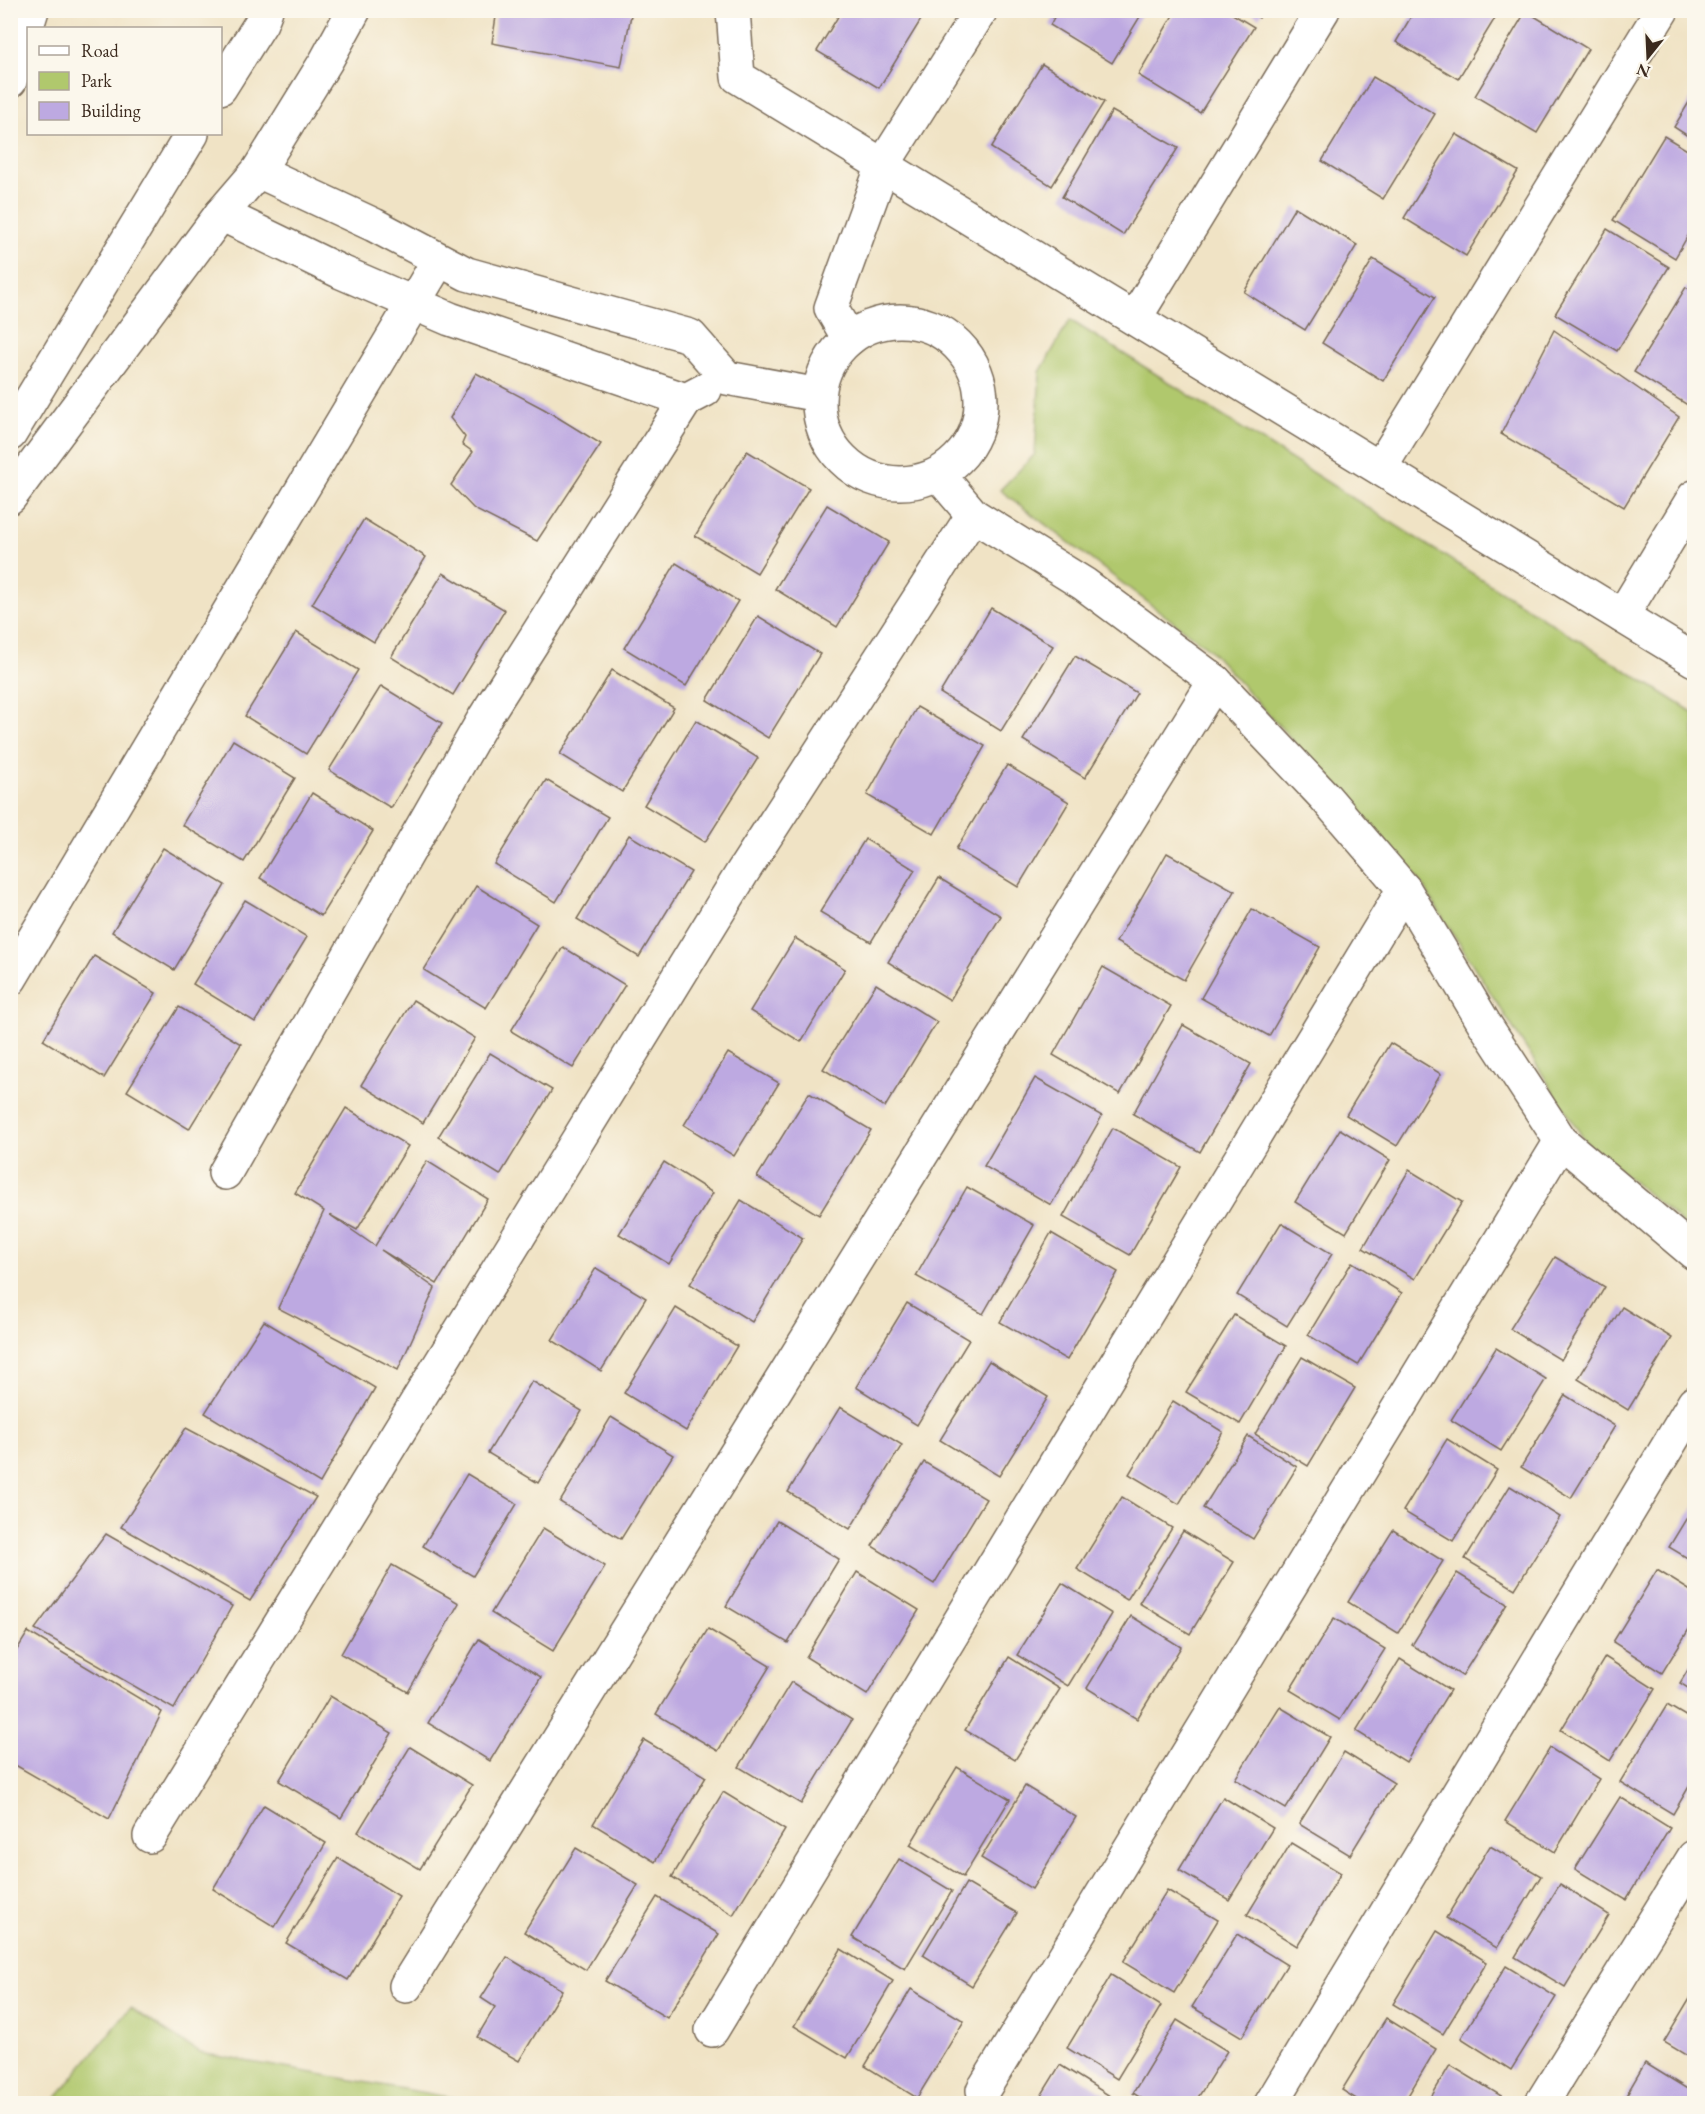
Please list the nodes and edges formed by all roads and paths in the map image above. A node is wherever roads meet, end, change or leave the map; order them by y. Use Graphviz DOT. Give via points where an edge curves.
graph roads {
  1 [pos="33,10"];
  2 [pos="266,10"];
  3 [pos="354,10"];
  4 [pos="733,10"];
  5 [pos="981,10"];
  6 [pos="1323,10"];
  7 [pos="1662,10"];
  8 [pos="27,27"];
  9 [pos="27,29"];
  10 [pos="10,81"];
  11 [pos="222,85"];
  12 [pos="191,135"];
  13 [pos="883,165"];
  14 [pos="258,171"];
  15 [pos="221,214"];
  16 [pos="439,260"];
  17 [pos="413,303"];
  18 [pos="1135,318"];
  19 [pos="849,339"];
  20 [pos="728,378"];
  21 [pos="819,395"];
  22 [pos="686,400"];
  23 [pos="10,434"];
  24 [pos="1380,468"];
  25 [pos="938,474"];
  26 [pos="10,497"];
  27 [pos="1695,497"];
  28 [pos="973,515"];
  29 [pos="1622,616"];
  30 [pos="1695,660"];
  31 [pos="1215,681"];
  32 [pos="1404,889"];
  33 [pos="10,979"];
  34 [pos="1561,1141"];
  35 [pos="225,1173"];
  36 [pos="1695,1253"];
  37 [pos="1695,1403"];
  38 [pos="150,1836"];
  39 [pos="1695,1857"];
  40 [pos="406,1986"];
  41 [pos="712,2030"];
  42 [pos="983,2090"];
  43 [pos="1271,2103"];
  44 [pos="1540,2103"];
  1 -- 8 [label="street"];
  2 -- 11 [label="street"];
  3 -- 14 [label="street"];
  4 -- 13 [label="street" via="738,77"];
  5 -- 13 [label="street"];
  6 -- 18 [label="street"];
  7 -- 24 [label="street"];
  9 -- 10 [label="street"];
  12 -- 23 [label="street"];
  13 -- 18 [label="street"];
  13 -- 19 [label="street" via="831,308"];
  14 -- 15 [label="street"];
  14 -- 16 [label="street"];
  15 -- 17 [label="street"];
  15 -- 26 [label="street"];
  16 -- 17 [label="street"];
  16 -- 20 [label="street" via="467,274 690,336"];
  17 -- 22 [label="street"];
  17 -- 33 [label="street"];
  18 -- 24 [label="street"];
  19 -- 21 [label="street" via="831,358"];
  19 -- 25 [label="street" via="873,326 899,321 925,325 950,338 968,357 979,382 981,409 974,435 960,457"];
  20 -- 21 [label="street"];
  20 -- 22 [label="street"];
  21 -- 25 [label="street" via="818,409 825,435 840,458 861,474 886,482 913,483"];
  22 -- 35 [label="street" via="485,717"];
  24 -- 29 [label="street"];
  25 -- 28 [label="street"];
  27 -- 29 [label="street"];
  28 -- 31 [label="street" via="1084,584"];
  28 -- 38 [label="street" via="735,884"];
  29 -- 30 [label="street"];
  31 -- 32 [label="street" via="1324,796"];
  31 -- 40 [label="street"];
  32 -- 34 [label="street"];
  32 -- 41 [label="street"];
  34 -- 36 [label="street"];
  34 -- 42 [label="street"];
  37 -- 43 [label="street"];
  39 -- 44 [label="street"];
}
